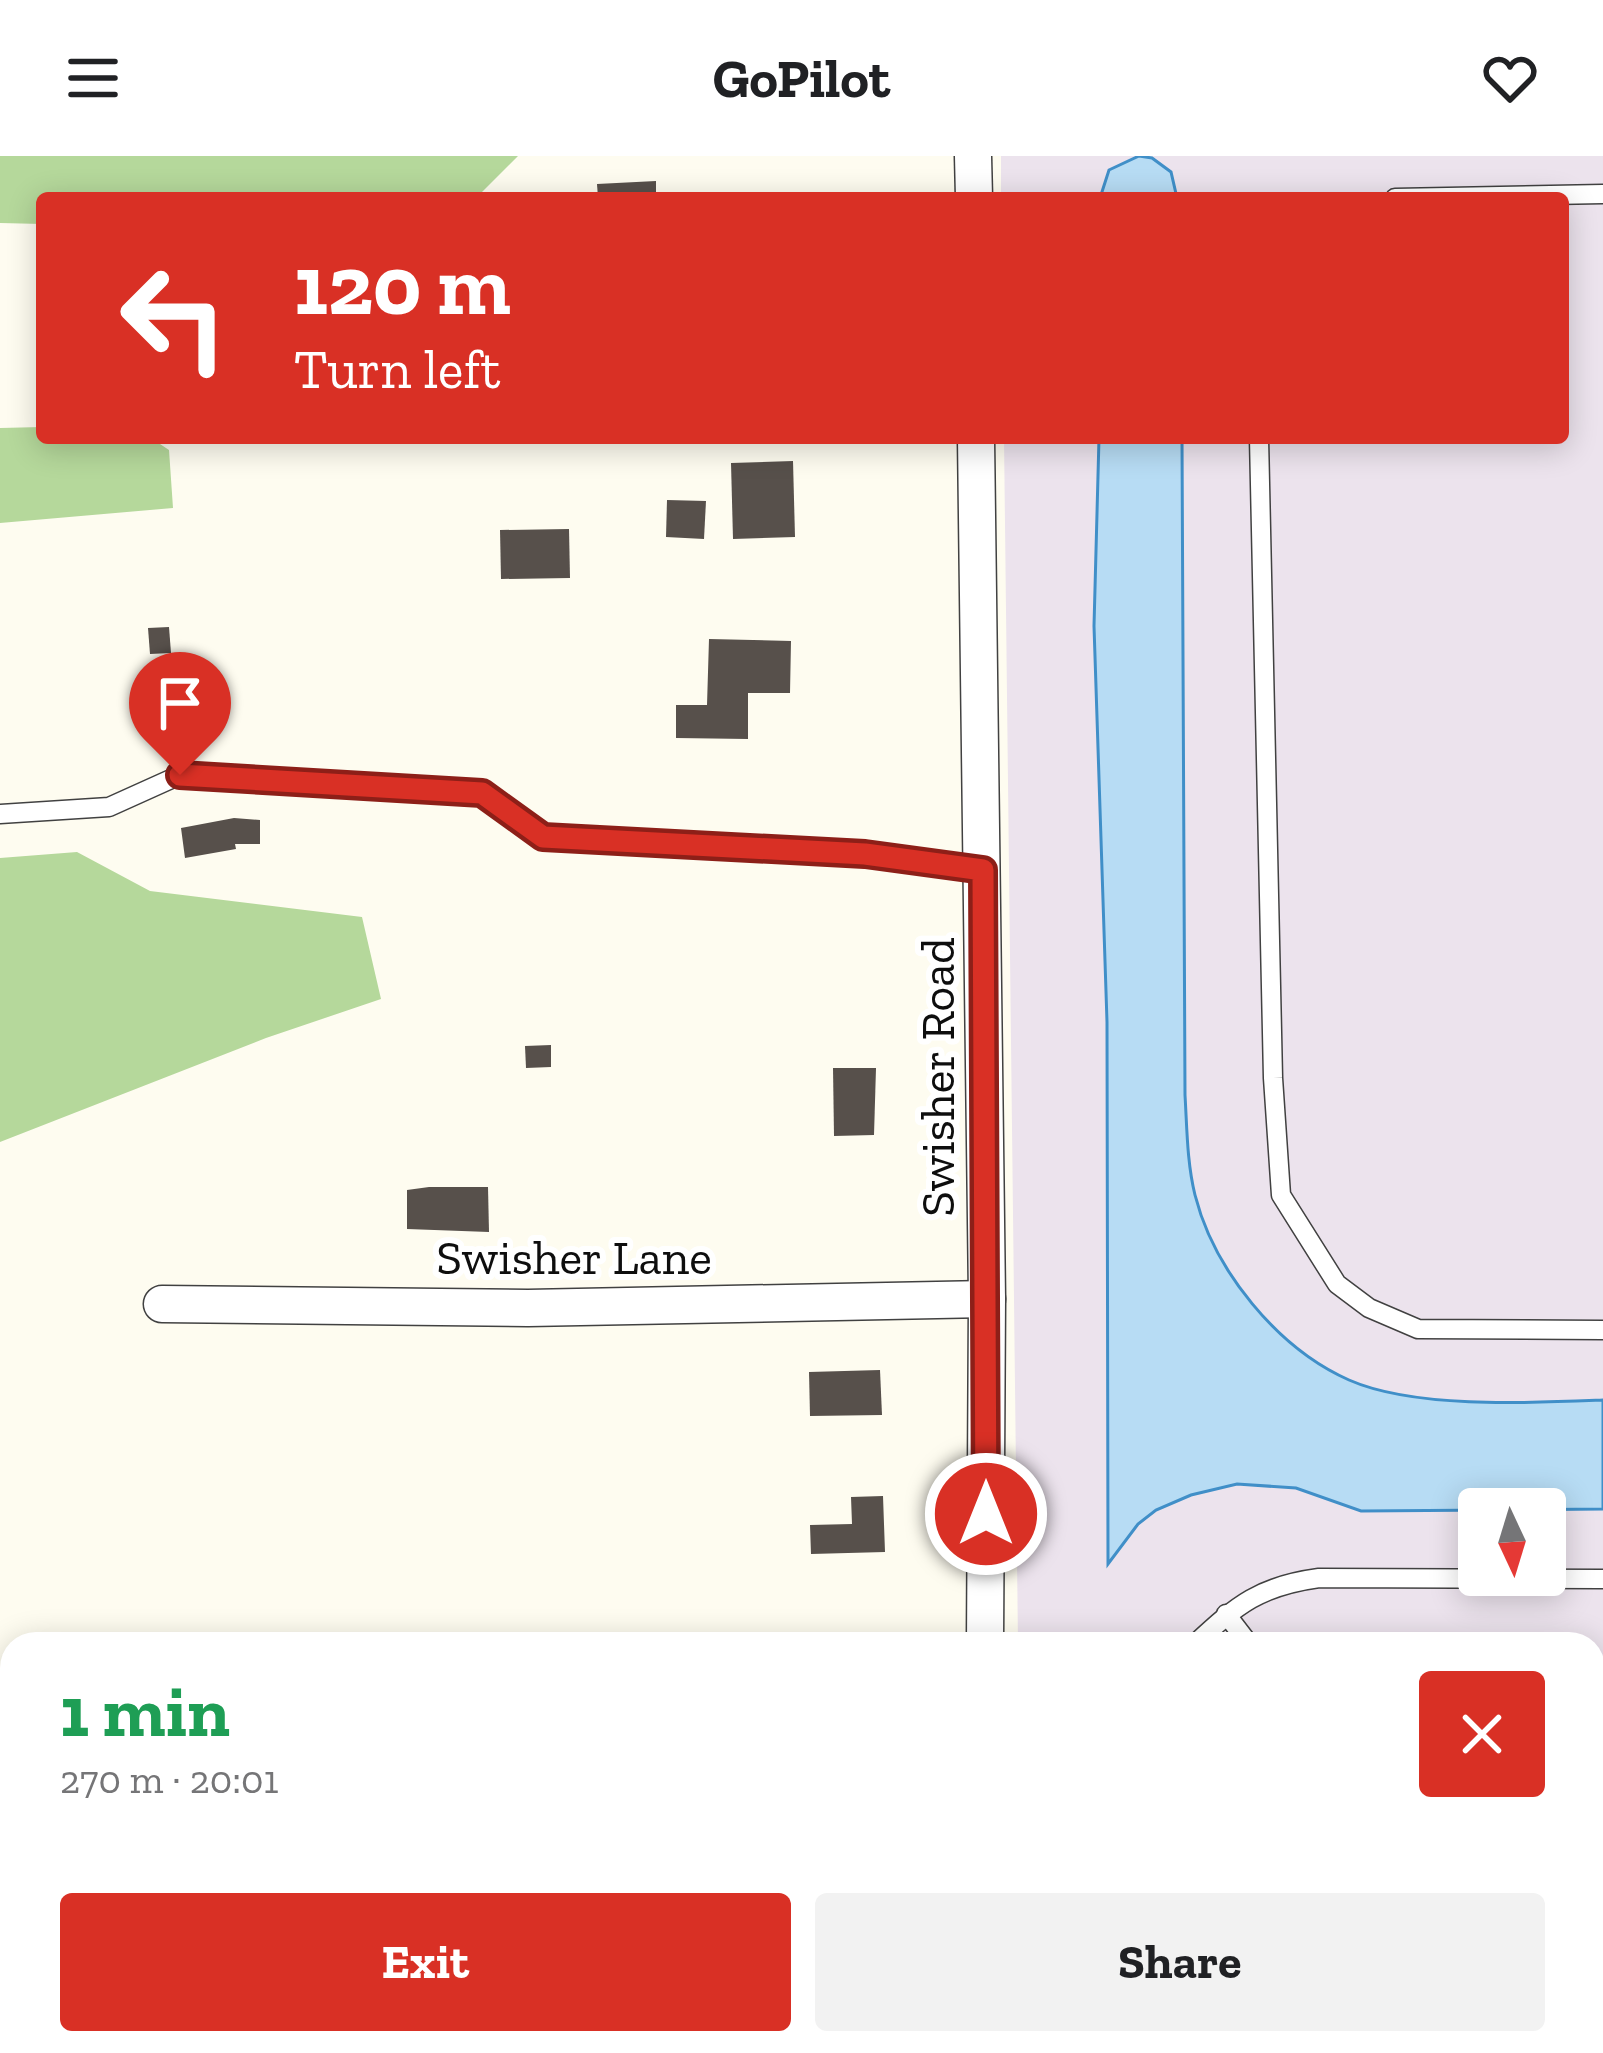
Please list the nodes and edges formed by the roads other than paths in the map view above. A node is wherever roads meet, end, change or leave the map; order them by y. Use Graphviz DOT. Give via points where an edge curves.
graph roads {
  1 [pos="973,156"];
  2 [pos="974,192"];
  3 [pos="1603,194"];
  4 [pos="1569,195"];
  5 [pos="976,444"];
  6 [pos="1259,444"];
  7 [pos="0,814"];
  8 [pos="983,870"];
  9 [pos="987,1299"];
  10 [pos="162,1304"];
  11 [pos="1603,1330"];
  12 [pos="1603,1579"];
  13 [pos="1226,1614"];
  14 [pos="985,1632"];
  15 [pos="1207,1632"];
  16 [pos="1240,1632"];
  1 -- 2 [label="street"];
  3 -- 4 [label="lane"];
  5 -- 8 [label="street, Swisher Road"];
  6 -- 11 [label="lane" via="1281,1195 1337,1284 1418,1329"];
  7 -- 8 [label="lane" via="109,807 180,775 224,777 482,793 543,837 865,854"];
  8 -- 9 [label="street, Swisher Road"];
  9 -- 10 [label="street, Swisher Lane" via="528,1308"];
  9 -- 14 [label="street, Swisher Road"];
  12 -- 13 [label="lane" via="1319,1577 1278,1583"];
  13 -- 15 [label="lane"];
  13 -- 16 [label="lane"];
}
